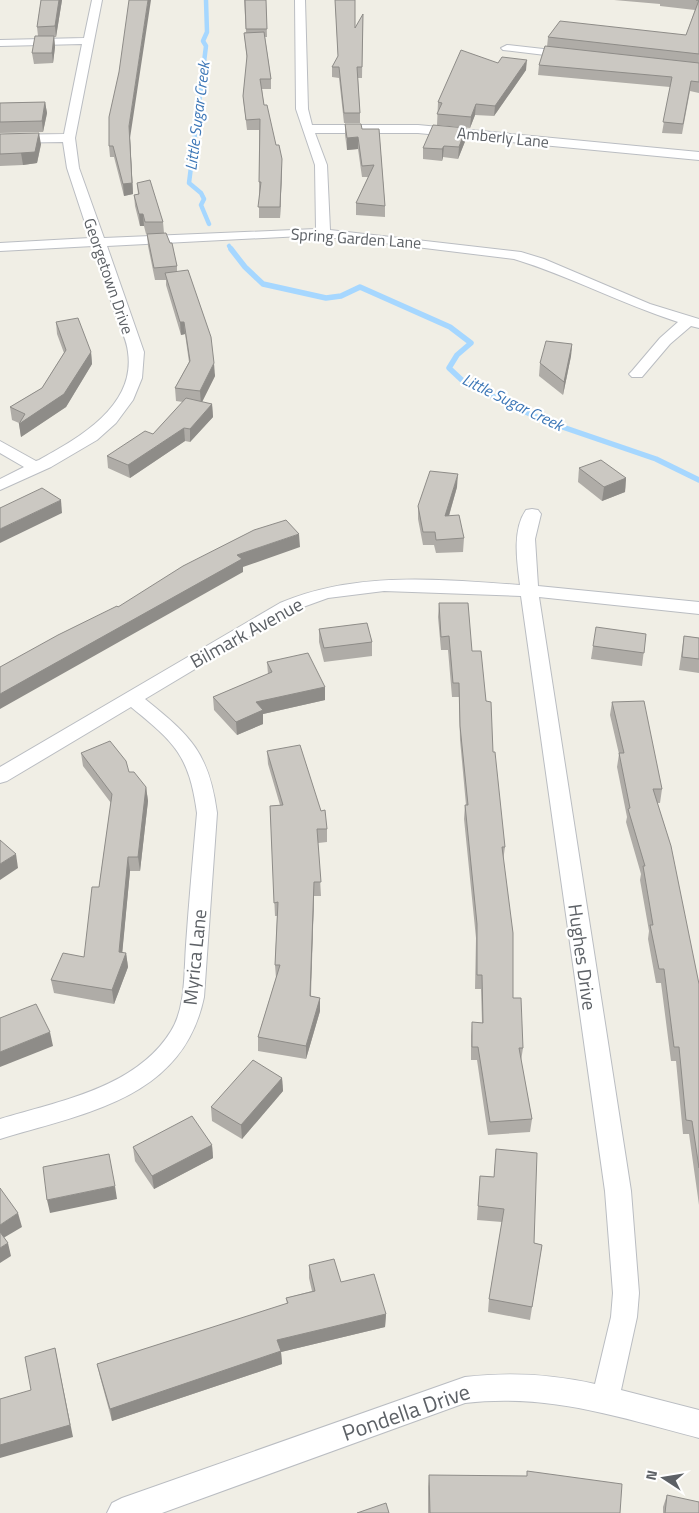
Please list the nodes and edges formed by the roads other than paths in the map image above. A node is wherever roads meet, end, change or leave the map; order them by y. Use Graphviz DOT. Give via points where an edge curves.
graph roads {
  1 [pos="96,0"];
  2 [pos="300,0"];
  3 [pos="88,41"];
  4 [pos="0,44"];
  5 [pos="507,48"];
  6 [pos="584,56"];
  7 [pos="307,129"];
  8 [pos="69,138"];
  9 [pos="0,139"];
  10 [pos="699,156"];
  11 [pos="323,233"];
  12 [pos="98,242"];
  13 [pos="0,247"];
  14 [pos="693,322"];
  15 [pos="637,374"];
  16 [pos="0,446"];
  17 [pos="36,468"];
  18 [pos="0,485"];
  19 [pos="532,514"];
  20 [pos="531,591"];
  21 [pos="699,608"];
  22 [pos="132,698"];
  23 [pos="0,776"];
  24 [pos="0,1129"];
  25 [pos="605,1401"];
  26 [pos="699,1424"];
  27 [pos="122,1513"];
  1 -- 3 [label="street, Georgetown Drive"];
  2 -- 7 [label="street" via="302,109"];
  3 -- 4 [label="street"];
  3 -- 8 [label="street, Georgetown Drive"];
  5 -- 6 [label="street"];
  7 -- 10 [label="street, Amberly Lane" via="418,129"];
  7 -- 11 [label="street" via="321,165"];
  8 -- 9 [label="street"];
  8 -- 12 [label="street, Georgetown Drive" via="73,168"];
  11 -- 12 [label="street, Spring Garden Lane"];
  11 -- 14 [label="street, Spring Garden Lane" via="516,255 645,307"];
  12 -- 13 [label="street, Spring Garden Lane"];
  12 -- 17 [label="street, Georgetown Drive" via="136,352 133,385 118,411 101,428"];
  14 -- 15 [label="street" via="665,341"];
  16 -- 17 [label="street"];
  17 -- 18 [label="street, Georgetown Drive"];
  19 -- 20 [label="street, Hughes Drive" via="525,543"];
  20 -- 21 [label="street, Bilmark Avenue"];
  20 -- 22 [label="street, Bilmark Avenue" via="380,585 326,592 286,607"];
  20 -- 25 [label="street, Hughes Drive" via="534,630 618,1191 626,1293 624,1318"];
  22 -- 23 [label="street, Bilmark Avenue"];
  22 -- 24 [label="street, Myrica Lane" via="183,741 197,762 204,784 207,813 193,997 186,1024 160,1062 118,1091"];
  25 -- 26 [label="street, Pondella Drive"];
  25 -- 27 [label="street, Pondella Drive" via="551,1388 510,1384 465,1390"];
}
